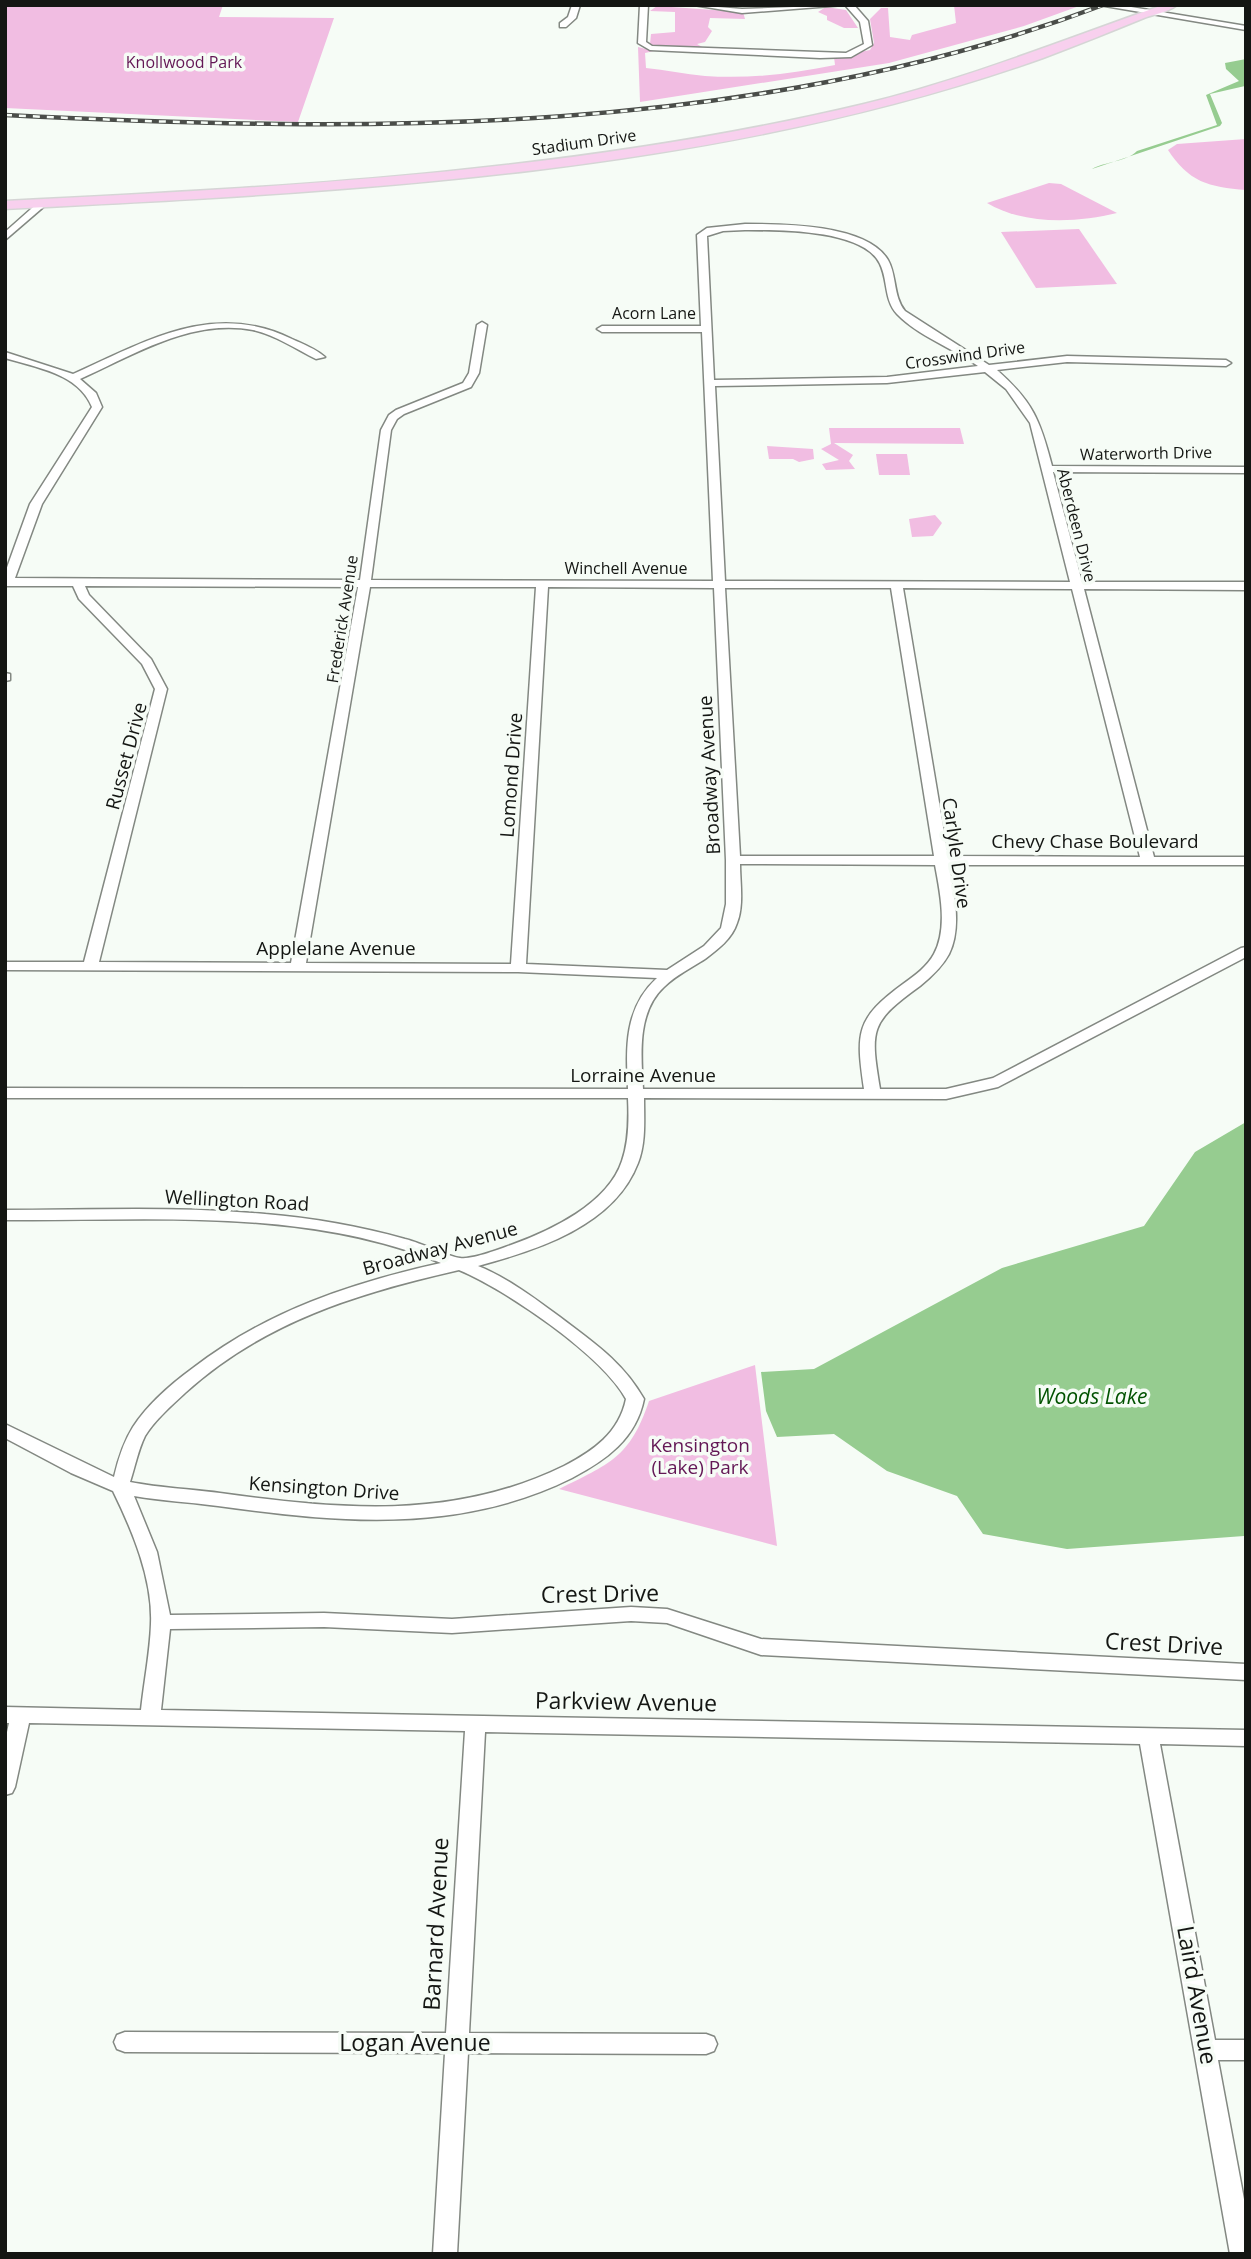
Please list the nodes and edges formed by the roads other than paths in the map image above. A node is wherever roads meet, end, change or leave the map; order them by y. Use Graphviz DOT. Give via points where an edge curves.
graph roads {
  1 [pos="576,5"];
  2 [pos="644,5"];
  3 [pos="698,5"];
  4 [pos="840,5"];
  5 [pos="849,5"];
  6 [pos="1103,5"];
  7 [pos="1171,5"];
  8 [pos="1151,9"];
  9 [pos="563,25"];
  10 [pos="1246,28"];
  11 [pos="43,203"];
  12 [pos="5,205"];
  13 [pos="5,237"];
  14 [pos="884,261"];
  15 [pos="482,326"];
  16 [pos="602,329"];
  17 [pos="706,329"];
  18 [pos="5,355"];
  19 [pos="320,357"];
  20 [pos="1226,363"];
  21 [pos="990,368"];
  22 [pos="74,378"];
  23 [pos="708,383"];
  24 [pos="1047,470"];
  25 [pos="1246,470"];
  26 [pos="7,582"];
  27 [pos="78,582"];
  28 [pos="365,583"];
  29 [pos="542,584"];
  30 [pos="719,584"];
  31 [pos="896,585"];
  32 [pos="1076,585"];
  33 [pos="1246,586"];
  34 [pos="733,860"];
  35 [pos="941,860"];
  36 [pos="1148,860"];
  37 [pos="1246,861"];
  38 [pos="1246,951"];
  39 [pos="5,966"];
  40 [pos="90,967"];
  41 [pos="298,967"];
  42 [pos="518,968"];
  43 [pos="666,974"];
  44 [pos="5,1093"];
  45 [pos="637,1095"];
  46 [pos="873,1095"];
  47 [pos="5,1215"];
  48 [pos="460,1264"];
  49 [pos="5,1430"];
  50 [pos="120,1486"];
  51 [pos="161,1622"];
  52 [pos="1246,1672"];
  53 [pos="13,1715"];
  54 [pos="150,1717"];
  55 [pos="475,1724"];
  56 [pos="1149,1737"];
  57 [pos="1246,1738"];
  58 [pos="5,1787"];
  59 [pos="125,2042"];
  60 [pos="455,2043"];
  61 [pos="706,2044"];
  62 [pos="1207,2050"];
  63 [pos="1246,2050"];
  64 [pos="445,2254"];
  65 [pos="1242,2254"];
  1 -- 9 [label="street" via="572,18"];
  2 -- 5 [label="street" via="643,45 668,51 837,55 863,50 868,43 864,21"];
  3 -- 4 [label="street" via="742,11"];
  6 -- 8 [label="street"];
  7 -- 8 [label="main road, Stadium Drive"];
  8 -- 10 [label="street"];
  8 -- 11 [label="main road, Stadium Drive" via="1070,46 948,86 768,128 626,153 290,190"];
  11 -- 12 [label="main road, Stadium Drive"];
  11 -- 13 [label="street"];
  14 -- 17 [label="street, Broadway Avenue" via="872,248 825,232 707,231 702,236"];
  14 -- 21 [label="street, Aberdeen Drive" via="896,308"];
  15 -- 28 [label="street, Frederick Avenue" via="474,373 467,385 400,412 389,423"];
  16 -- 17 [label="street, Acorn Lane"];
  17 -- 23 [label="street, Broadway Avenue"];
  18 -- 22 [label="street"];
  19 -- 22 [label="street" via="261,330 221,325 166,338"];
  20 -- 21 [label="street, Crosswind Drive" via="1067,359"];
  21 -- 23 [label="street, Crosswind Drive" via="850,383"];
  21 -- 24 [label="street, Aberdeen Drive" via="1015,391 1032,416"];
  22 -- 26 [label="street" via="96,401 95,415 36,504"];
  23 -- 30 [label="street, Broadway Avenue"];
  24 -- 25 [label="street, Waterworth Drive"];
  24 -- 32 [label="street, Aberdeen Drive"];
  26 -- 27 [label="street, Winchell Avenue"];
  27 -- 28 [label="street, Winchell Avenue"];
  27 -- 40 [label="street, Russet Drive" via="83,596 147,662 161,689"];
  28 -- 29 [label="street, Winchell Avenue"];
  28 -- 41 [label="street, Frederick Avenue"];
  29 -- 30 [label="street, Winchell Avenue"];
  29 -- 42 [label="street, Lomond Drive"];
  30 -- 31 [label="street, Winchell Avenue"];
  30 -- 34 [label="street, Broadway Avenue"];
  31 -- 32 [label="street, Winchell Avenue"];
  31 -- 35 [label="street, Carlyle Drive"];
  32 -- 33 [label="street, Winchell Avenue"];
  32 -- 36 [label="street, Aberdeen Drive"];
  34 -- 35 [label="street, Chevy Chase Boulevard"];
  34 -- 43 [label="street, Broadway Avenue" via="729,927 714,943"];
  35 -- 36 [label="street, Chevy Chase Boulevard"];
  35 -- 46 [label="street, Carlyle Drive" via="948,929 945,948 930,972 880,1010 871,1023 867,1049"];
  36 -- 37 [label="street, Chevy Chase Boulevard"];
  38 -- 46 [label="street, Lorraine Avenue" via="998,1082 946,1094"];
  39 -- 40 [label="street, Applelane Avenue"];
  40 -- 41 [label="street, Applelane Avenue"];
  41 -- 42 [label="street, Applelane Avenue"];
  42 -- 43 [label="street, Applelane Avenue"];
  43 -- 45 [label="street, Broadway Avenue" via="643,1004 638,1020"];
  44 -- 45 [label="street, Lorraine Avenue"];
  45 -- 46 [label="street, Lorraine Avenue"];
  45 -- 48 [label="street, Broadway Avenue" via="630,1161 623,1179 605,1198 538,1241"];
  47 -- 48 [label="street, Wellington Road" via="284,1222 370,1235"];
  48 -- 50 [label="street, Broadway Avenue" via="365,1287 312,1306 225,1355 141,1428"];
  48 -- 50 [label="street, Kensington Drive" via="501,1285 587,1346 630,1388 635,1399 632,1418 607,1450 521,1494 478,1507 420,1515 324,1513"];
  49 -- 50 [label="street, Kensington Drive"];
  50 -- 51 [label="street" via="146,1540"];
  51 -- 52 [label="street, Crest Drive" via="324,1620 452,1626 631,1614 667,1616 761,1647"];
  51 -- 54 [label="street"];
  53 -- 54 [label="street, Parkview Avenue"];
  53 -- 58 [label="street"];
  54 -- 55 [label="street, Parkview Avenue"];
  55 -- 56 [label="street, Parkview Avenue"];
  55 -- 60 [label="street, Barnard Avenue"];
  56 -- 57 [label="street, Parkview Avenue"];
  56 -- 62 [label="street, Laird Avenue"];
  59 -- 60 [label="street, Logan Avenue"];
  60 -- 61 [label="street, Logan Avenue"];
  60 -- 64 [label="street, Barnard Avenue"];
  62 -- 63 [label="street"];
  62 -- 65 [label="street, Laird Avenue"];
}
